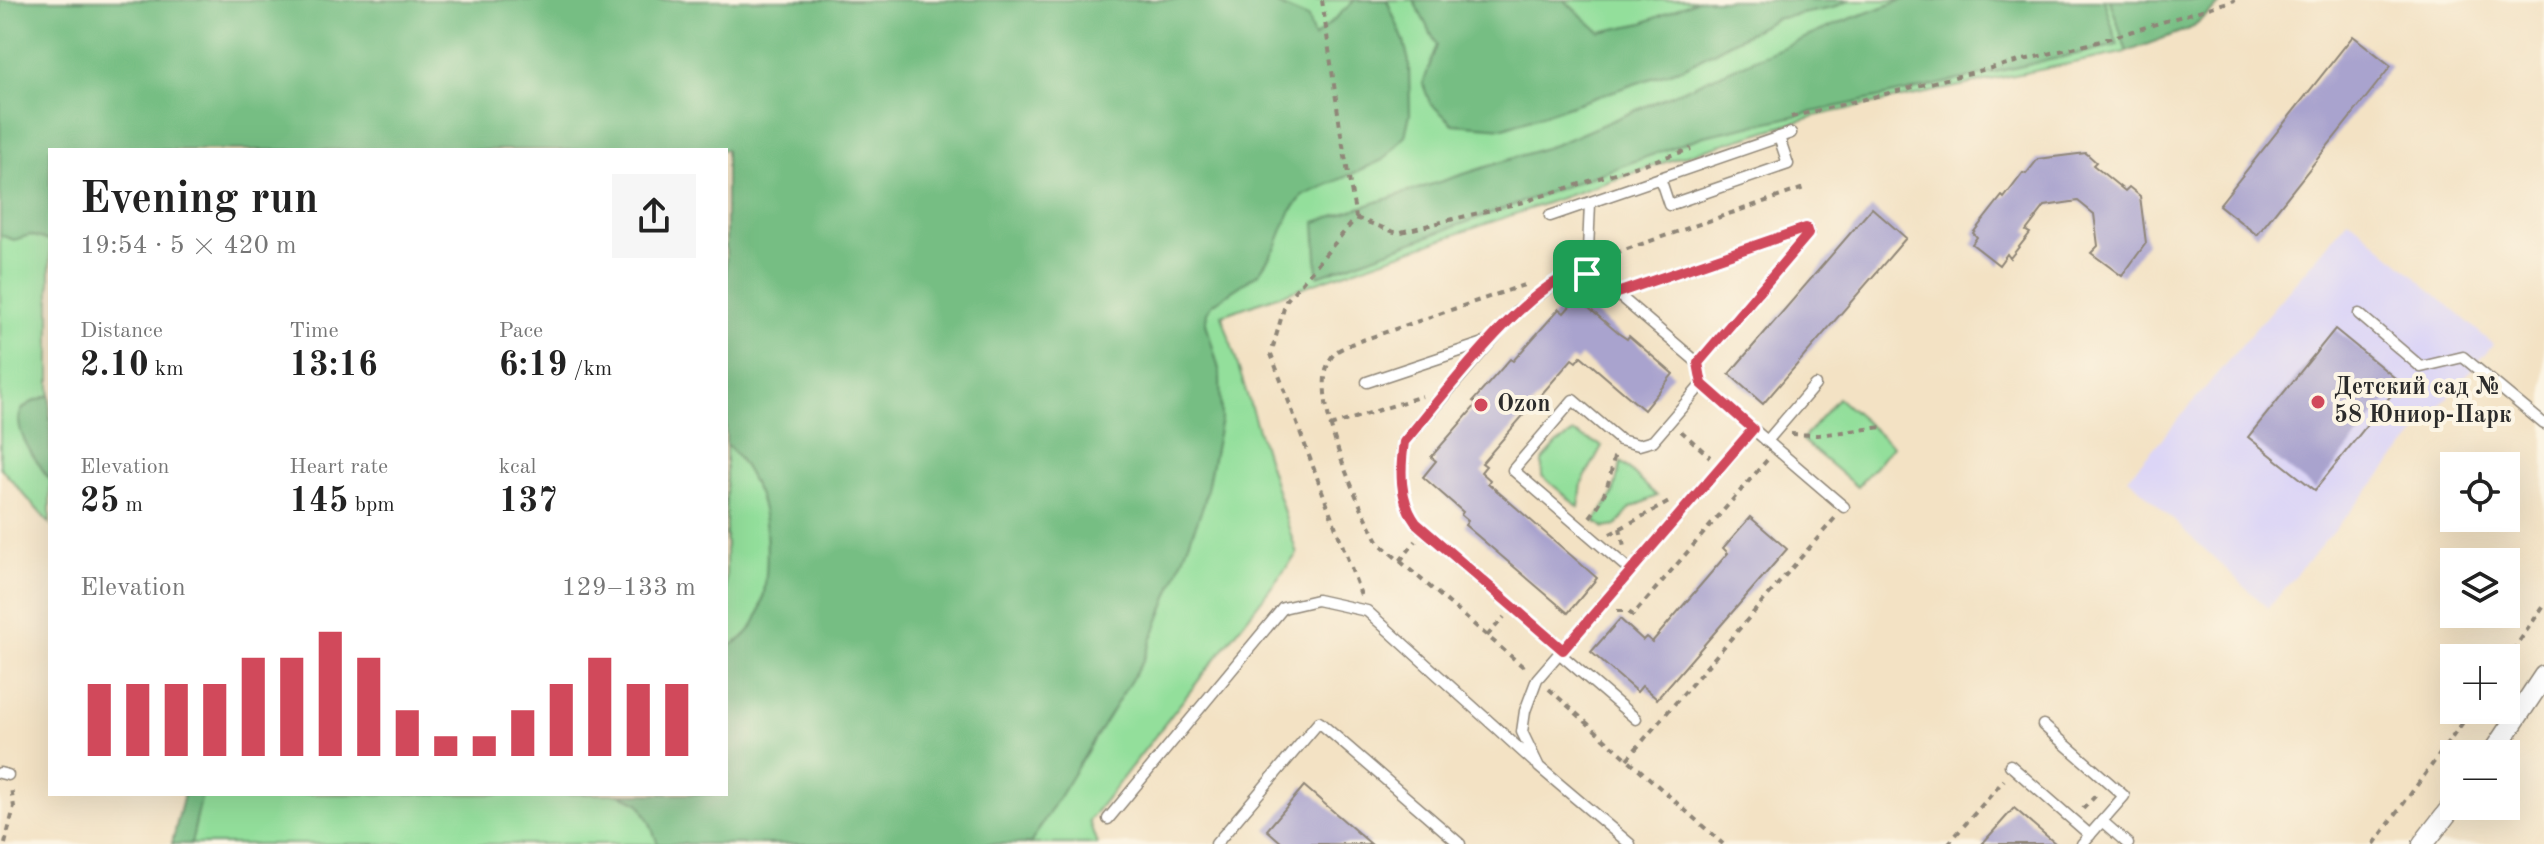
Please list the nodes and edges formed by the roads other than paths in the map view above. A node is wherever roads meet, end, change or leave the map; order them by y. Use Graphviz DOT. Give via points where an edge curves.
graph roads {
  1 [pos="1791,133"];
  2 [pos="1779,137"];
  3 [pos="1660,178"];
  4 [pos="1590,203"];
  5 [pos="1550,216"];
  6 [pos="1587,274"];
  7 [pos="1617,293"];
  8 [pos="2359,314"];
  9 [pos="1491,341"];
  10 [pos="1698,363"];
  11 [pos="1367,382"];
  12 [pos="1702,384"];
  13 [pos="1815,385"];
  14 [pos="2544,424"];
  15 [pos="1753,429"];
  16 [pos="1770,437"];
  17 [pos="1844,507"];
  18 [pos="1631,571"];
  19 [pos="1561,652"];
  20 [pos="2544,676"];
  21 [pos="1636,719"];
  22 [pos="2043,725"];
  23 [pos="2501,740"];
  24 [pos="2010,765"];
  25 [pos="1539,767"];
  26 [pos="1108,819"];
  27 [pos="2442,820"];
  28 [pos="2102,821"];
  29 [pos="2090,835"];
  30 [pos="1216,844"];
  31 [pos="1460,844"];
  32 [pos="1630,844"];
  33 [pos="2082,844"];
  34 [pos="2128,844"];
  35 [pos="2423,844"];
  1 -- 2 [label="lane"];
  2 -- 3 [label="lane"];
  2 -- 3 [label="lane" via="1788,164 1669,205"];
  3 -- 4 [label="lane"];
  4 -- 5 [label="lane"];
  4 -- 6 [label="lane"];
  6 -- 7 [label="lane"];
  6 -- 9 [label="lane" via="1562,278 1518,310"];
  7 -- 10 [label="lane"];
  7 -- 10 [label="lane" via="1806,228 1808,234"];
  8 -- 14 [label="lane" via="2421,367 2463,357"];
  9 -- 11 [label="lane"];
  9 -- 19 [label="lane" via="1404,442 1403,492 1416,523"];
  10 -- 12 [label="lane"];
  12 -- 15 [label="lane"];
  12 -- 18 [label="lane" via="1653,441 1639,445 1620,440 1573,400 1513,470"];
  13 -- 16 [label="lane"];
  15 -- 16 [label="lane"];
  15 -- 18 [label="lane"];
  16 -- 17 [label="lane"];
  18 -- 19 [label="lane"];
  19 -- 21 [label="lane"];
  19 -- 25 [label="lane" via="1537,679 1525,711 1522,732"];
  20 -- 23 [label="street"];
  22 -- 28 [label="lane" via="2124,796"];
  24 -- 29 [label="lane"];
  25 -- 26 [label="lane" via="1367,611 1317,600 1283,608"];
  25 -- 32 [label="lane"];
  27 -- 35 [label="street"];
  28 -- 29 [label="lane"];
  28 -- 34 [label="lane"];
  29 -- 33 [label="lane"];
  30 -- 31 [label="lane" via="1319,722"];
}
